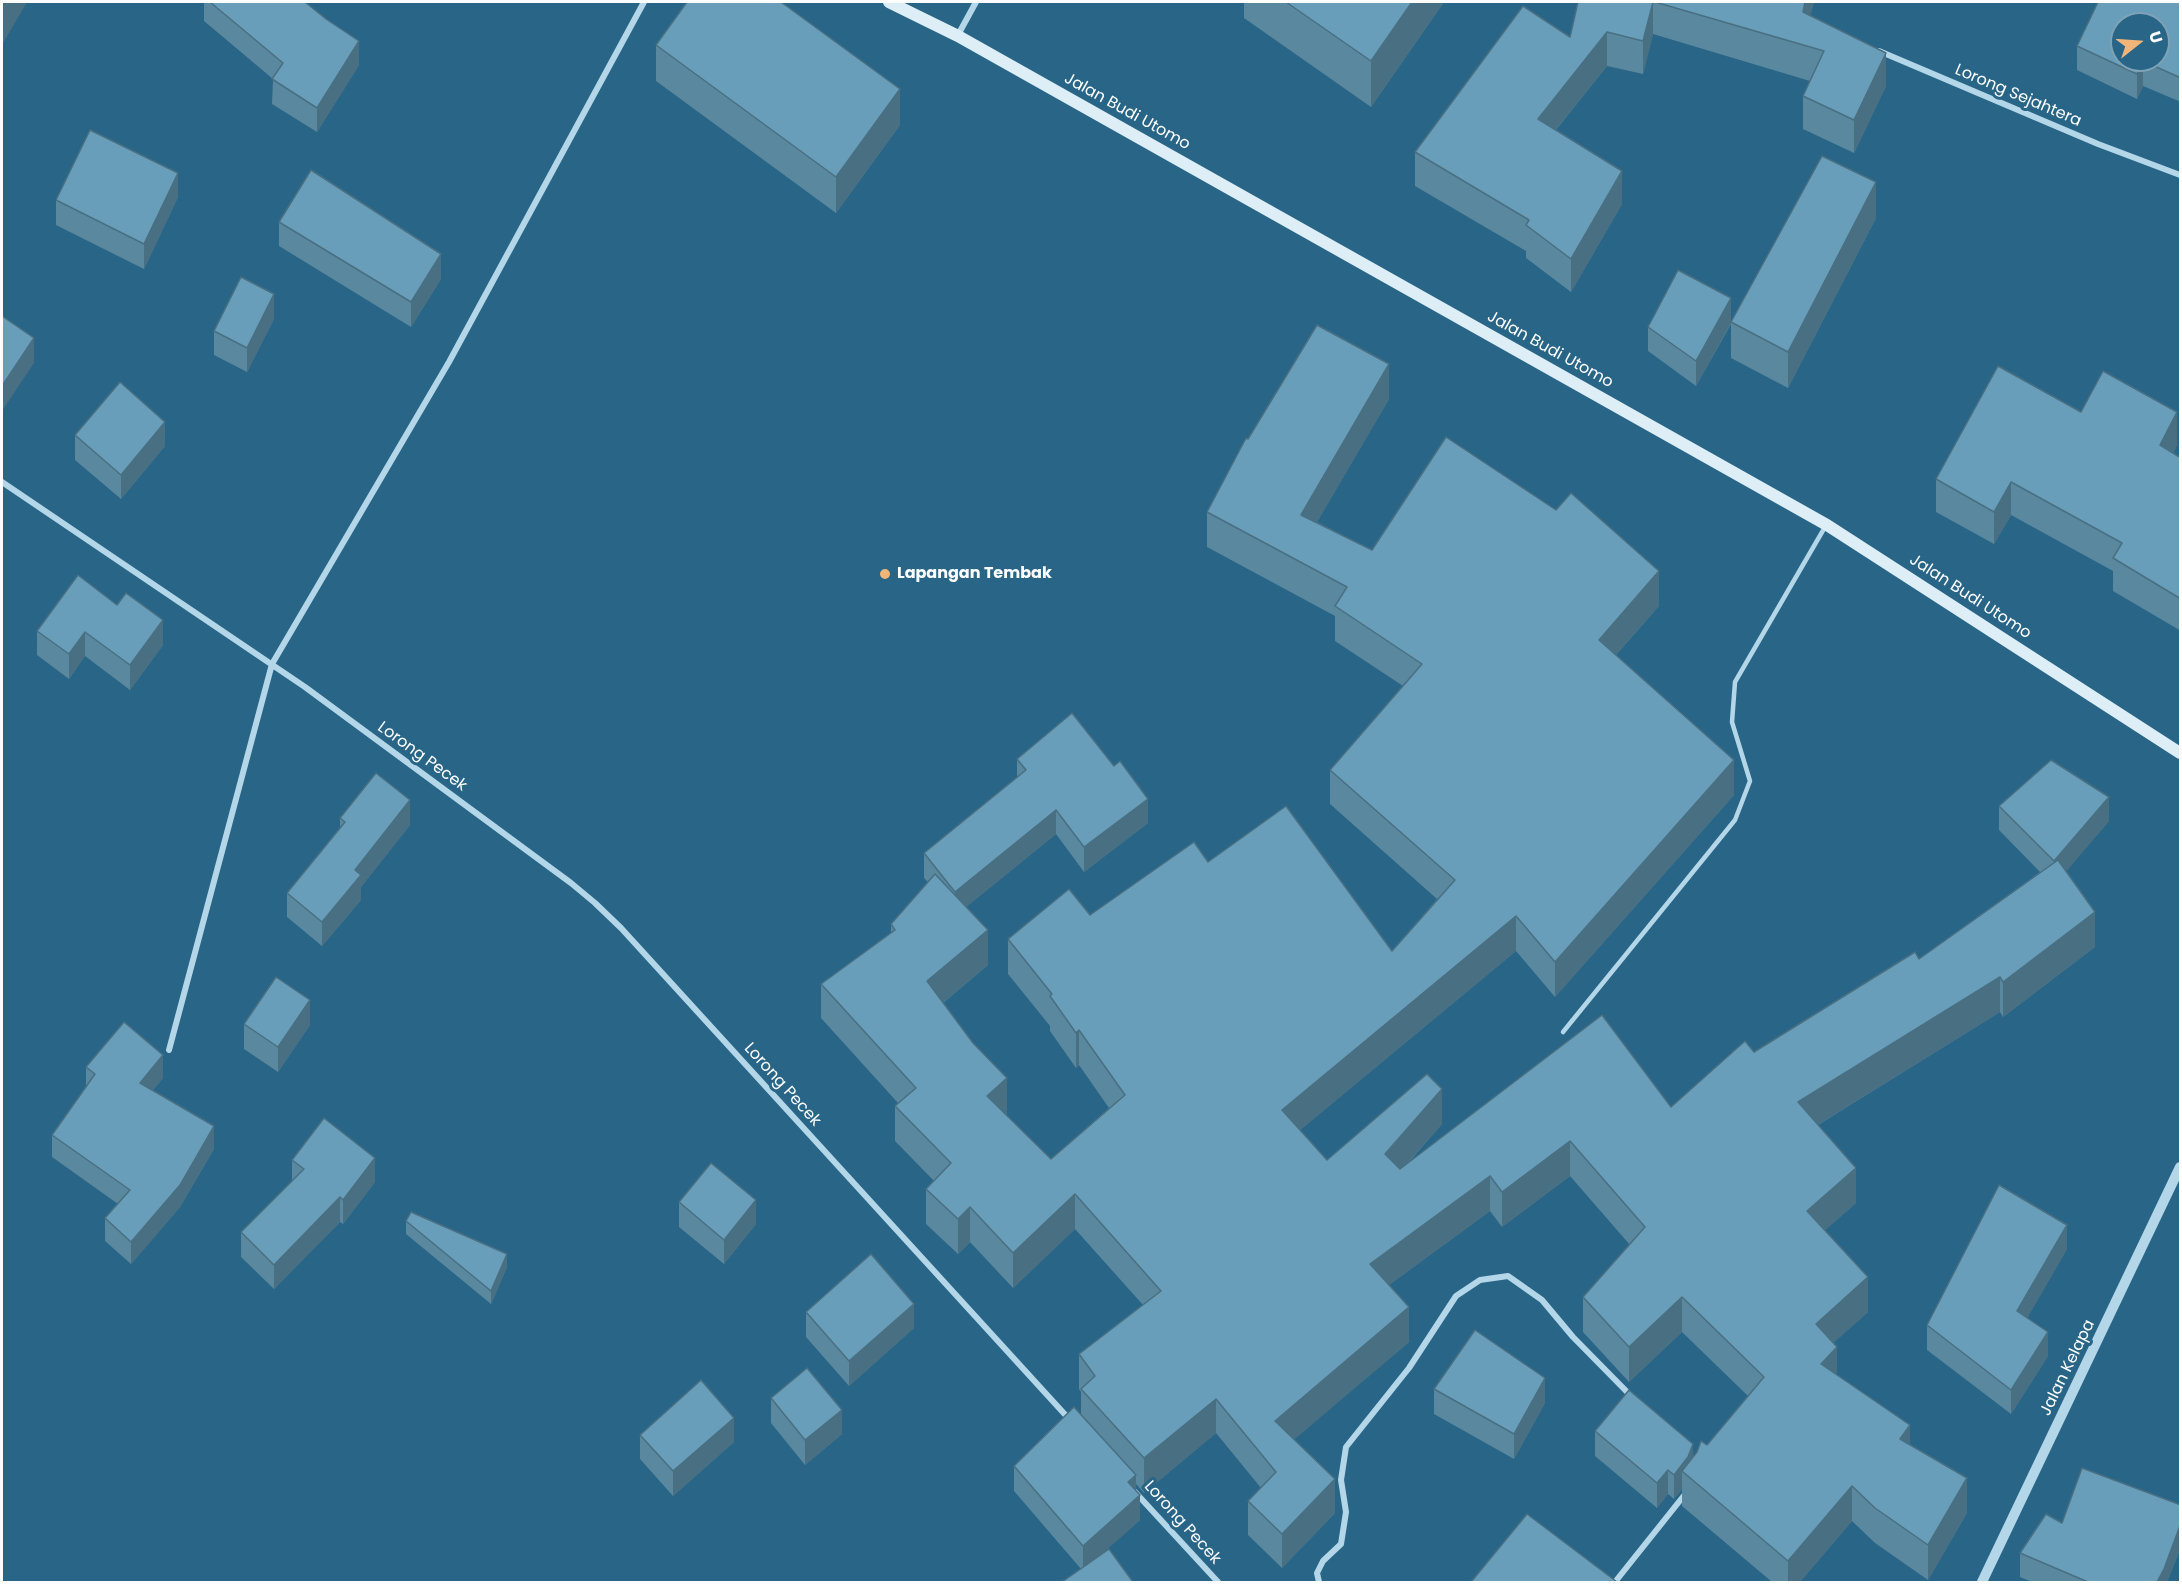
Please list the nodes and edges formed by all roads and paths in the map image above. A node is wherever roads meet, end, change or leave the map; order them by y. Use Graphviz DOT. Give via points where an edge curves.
graph roads {
  1 [pos="644,2"];
  2 [pos="889,2"];
  3 [pos="976,2"];
  4 [pos="958,36"];
  5 [pos="1867,47"];
  6 [pos="2181,175"];
  7 [pos="2,482"];
  8 [pos="1827,525"];
  9 [pos="272,664"];
  10 [pos="2181,753"];
  11 [pos="1563,1032"];
  12 [pos="169,1050"];
  13 [pos="2181,1167"];
  14 [pos="1636,1400"];
  15 [pos="1073,1424"];
  16 [pos="1693,1484"];
  17 [pos="1130,1485"];
  18 [pos="1218,1582"];
  19 [pos="1319,1582"];
  20 [pos="1616,1582"];
  21 [pos="1982,1582"];
  1 -- 9 [label="street" via="449,362"];
  2 -- 4 [label="main road, Jalan Budi Utomo"];
  3 -- 4 [label="street"];
  4 -- 8 [label="main road, Jalan Budi Utomo"];
  5 -- 6 [label="street, Lorong Sejahtera"];
  7 -- 9 [label="street, Lorong Pecek"];
  8 -- 10 [label="main road, Jalan Budi Utomo"];
  8 -- 11 [label="lane" via="1735,682 1732,722 1750,781 1735,820"];
  9 -- 12 [label="street"];
  9 -- 15 [label="street, Lorong Pecek" via="595,903"];
  13 -- 21 [label="street, Jalan Kelapa"];
  14 -- 19 [label="street" via="1542,1300 1508,1276 1480,1280 1456,1296 1409,1368 1346,1447 1341,1480 1346,1512 1341,1544 1323,1561 1317,1573"];
  16 -- 20 [label="street"];
  17 -- 18 [label="street, Lorong Pecek"];
}
